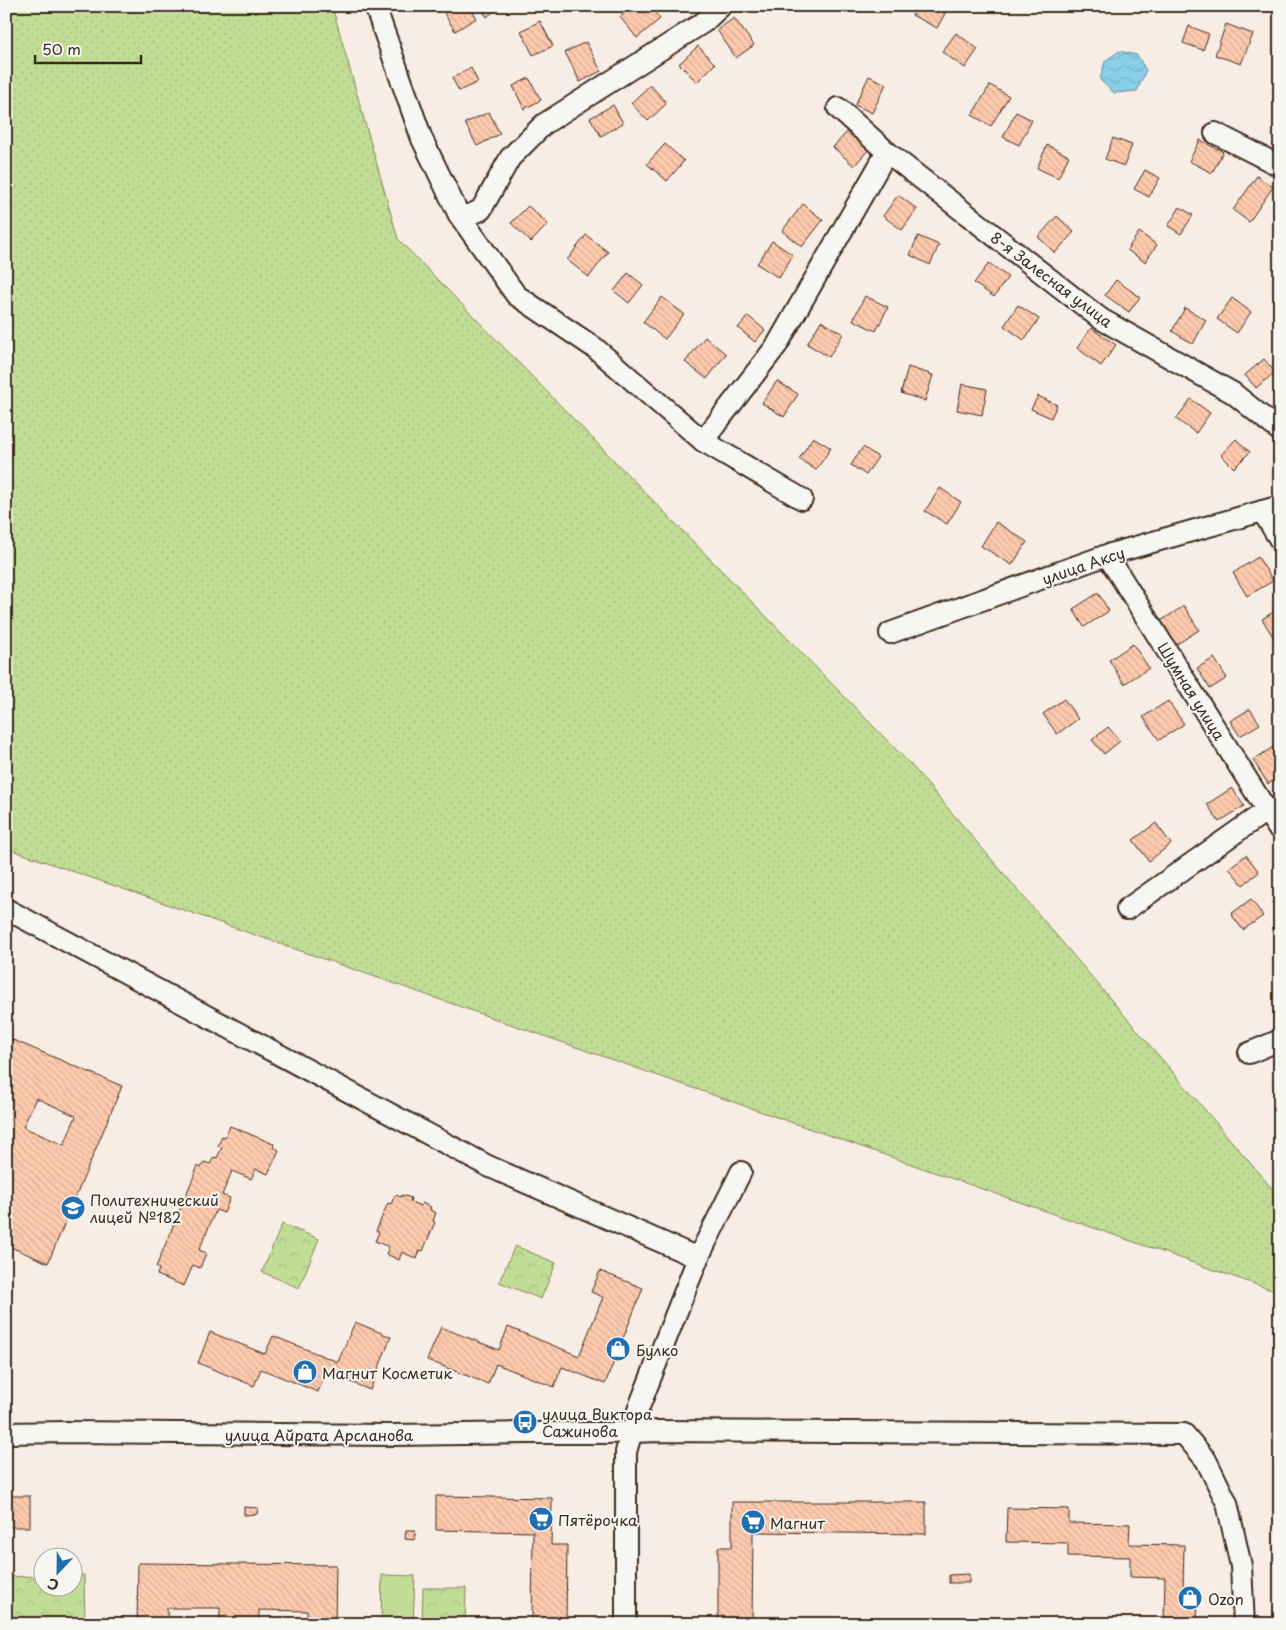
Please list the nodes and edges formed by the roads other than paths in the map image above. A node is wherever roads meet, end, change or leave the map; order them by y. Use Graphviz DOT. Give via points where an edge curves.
graph roads {
  1 [pos="375,6"];
  2 [pos="721,6"];
  3 [pos="838,108"];
  4 [pos="1215,133"];
  5 [pos="887,152"];
  6 [pos="1280,166"];
  7 [pos="459,215"];
  8 [pos="1280,431"];
  9 [pos="702,441"];
  10 [pos="802,499"];
  11 [pos="1271,509"];
  12 [pos="1280,540"];
  13 [pos="1107,555"];
  14 [pos="890,633"];
  15 [pos="6,909"];
  16 [pos="1126,909"];
  17 [pos="1280,1040"];
  18 [pos="1249,1053"];
  19 [pos="741,1172"];
  20 [pos="698,1258"];
  21 [pos="631,1432"];
  22 [pos="6,1433"];
  23 [pos="626,1624"];
  24 [pos="1244,1624"];
  1 -- 7 [label="street" via="422,139"];
  2 -- 7 [label="street" via="696,27 544,124 510,158 481,210"];
  3 -- 5 [label="street, 8-я Залесная улица"];
  4 -- 6 [label="street"];
  5 -- 8 [label="street, 8-я Залесная улица" via="1101,319 1233,393"];
  5 -- 9 [label="street" via="777,345"];
  7 -- 9 [label="street" via="516,295 595,348"];
  9 -- 10 [label="street"];
  11 -- 12 [label="street"];
  11 -- 13 [label="street, улица Аксу"];
  13 -- 14 [label="street, улица Аксу"];
  13 -- 16 [label="street, Шумная улица" via="1272,819"];
  15 -- 20 [label="street" via="488,1166"];
  17 -- 18 [label="street"];
  19 -- 20 [label="street"];
  20 -- 21 [label="street"];
  21 -- 22 [label="street, улица Айрата Арсланова" via="393,1435"];
  21 -- 23 [label="street" via="626,1452"];
  21 -- 24 [label="street, улица Айрата Арсланова" via="1184,1434 1206,1460 1227,1503 1241,1566"];
}
